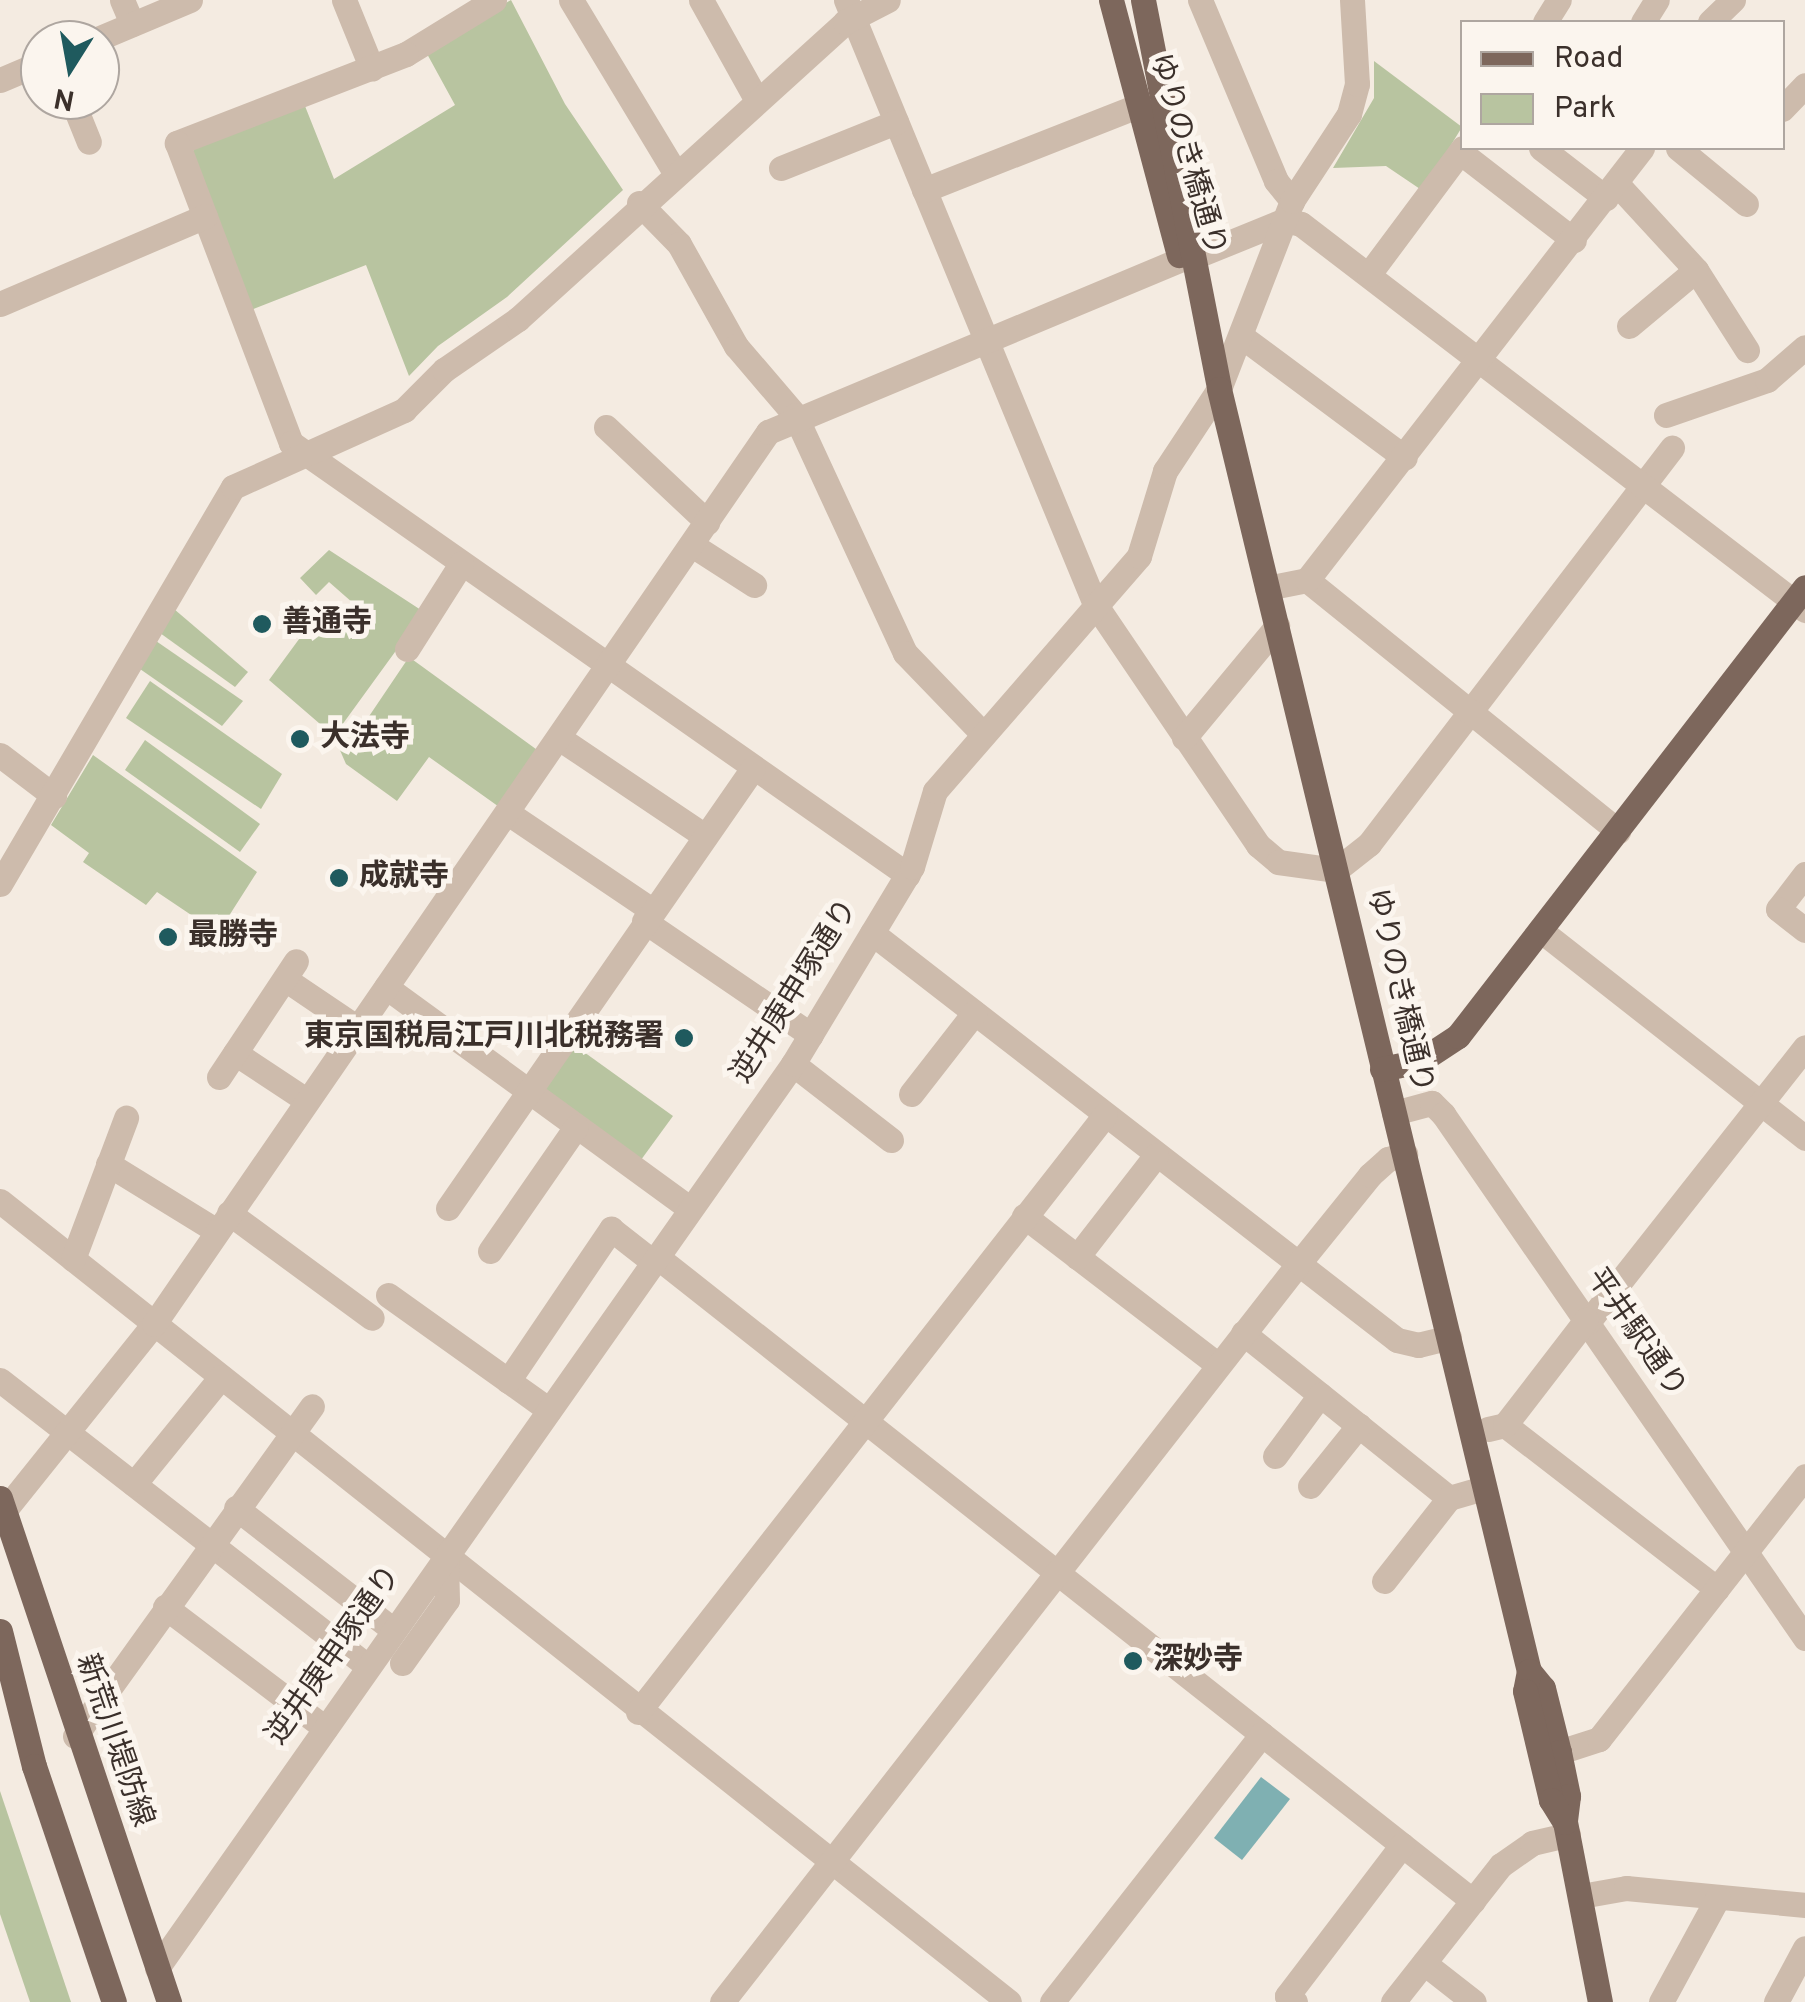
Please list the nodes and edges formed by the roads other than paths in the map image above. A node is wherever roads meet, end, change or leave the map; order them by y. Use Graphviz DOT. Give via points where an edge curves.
graph roads {
  1 [pos="122,0"];
  2 [pos="190,0"];
  3 [pos="344,0"];
  4 [pos="494,0"];
  5 [pos="572,0"];
  6 [pos="701,0"];
  7 [pos="888,0"];
  8 [pos="1111,0"];
  9 [pos="1142,0"];
  10 [pos="1200,0"];
  11 [pos="1352,0"];
  12 [pos="1733,0"];
  13 [pos="850,8"];
  14 [pos="1712,20"];
  15 [pos="132,24"];
  16 [pos="120,29"];
  17 [pos="372,68"];
  18 [pos="756,99"];
  19 [pos="1136,106"];
  20 [pos="81,120"];
  21 [pos="896,122"];
  22 [pos="90,142"];
  23 [pos="1461,150"];
  24 [pos="1543,150"];
  25 [pos="1641,150"];
  26 [pos="1680,150"];
  27 [pos="781,168"];
  28 [pos="674,171"];
  29 [pos="924,190"];
  30 [pos="1612,191"];
  31 [pos="639,203"];
  32 [pos="1746,204"];
  33 [pos="1289,210"];
  34 [pos="205,216"];
  35 [pos="1574,240"];
  36 [pos="1187,258"];
  37 [pos="1696,270"];
  38 [pos="1368,274"];
  39 [pos="0,304"];
  40 [pos="1629,326"];
  41 [pos="1241,336"];
  42 [pos="988,341"];
  43 [pos="1805,347"];
  44 [pos="1747,350"];
  45 [pos="1482,361"];
  46 [pos="1219,388"];
  47 [pos="1666,415"];
  48 [pos="797,420"];
  49 [pos="606,427"];
  50 [pos="1672,448"];
  51 [pos="302,453"];
  52 [pos="1405,458"];
  53 [pos="1642,486"];
  54 [pos="708,522"];
  55 [pos="692,545"];
  56 [pos="461,564"];
  57 [pos="1307,580"];
  58 [pos="754,586"];
  59 [pos="1268,588"];
  60 [pos="1801,600"];
  61 [pos="1095,604"];
  62 [pos="1277,626"];
  63 [pos="407,650"];
  64 [pos="608,667"];
  65 [pos="1472,710"];
  66 [pos="983,734"];
  67 [pos="559,738"];
  68 [pos="1184,738"];
  69 [pos="0,755"];
  70 [pos="753,768"];
  71 [pos="54,796"];
  72 [pos="508,812"];
  73 [pos="1618,831"];
  74 [pos="705,836"];
  75 [pos="1336,870"];
  76 [pos="1805,874"];
  77 [pos="908,875"];
  78 [pos="0,884"];
  79 [pos="648,915"];
  80 [pos="1540,930"];
  81 [pos="1805,930"];
  82 [pos="872,933"];
  83 [pos="386,987"];
  84 [pos="974,1014"];
  85 [pos="356,1027"];
  86 [pos="811,1034"];
  87 [pos="1805,1047"];
  88 [pos="235,1052"];
  89 [pos="792,1064"];
  90 [pos="1382,1069"];
  91 [pos="219,1076"];
  92 [pos="528,1092"];
  93 [pos="911,1094"];
  94 [pos="306,1100"];
  95 [pos="1760,1103"];
  96 [pos="1394,1113"];
  97 [pos="1105,1116"];
  98 [pos="126,1118"];
  99 [pos="576,1126"];
  100 [pos="1805,1138"];
  101 [pos="891,1140"];
  102 [pos="1156,1154"];
  103 [pos="1406,1154"];
  104 [pos="108,1164"];
  105 [pos="0,1201"];
  106 [pos="448,1208"];
  107 [pos="689,1208"];
  108 [pos="1024,1216"];
  109 [pos="223,1222"];
  110 [pos="490,1251"];
  111 [pos="1077,1257"];
  112 [pos="654,1258"];
  113 [pos="73,1259"];
  114 [pos="1300,1263"];
  115 [pos="388,1295"];
  116 [pos="372,1318"];
  117 [pos="1587,1321"];
  118 [pos="154,1324"];
  119 [pos="1243,1333"];
  120 [pos="1449,1337"];
  121 [pos="1218,1365"];
  122 [pos="221,1378"];
  123 [pos="0,1380"];
  124 [pos="508,1381"];
  125 [pos="1320,1394"];
  126 [pos="312,1406"];
  127 [pos="549,1410"];
  128 [pos="866,1420"];
  129 [pos="1359,1425"];
  130 [pos="1505,1425"];
  131 [pos="289,1432"];
  132 [pos="68,1433"];
  133 [pos="1471,1433"];
  134 [pos="1275,1456"];
  135 [pos="1805,1476"];
  136 [pos="134,1484"];
  137 [pos="1310,1486"];
  138 [pos="1484,1488"];
  139 [pos="1450,1498"];
  140 [pos="2,1504"];
  141 [pos="236,1508"];
  142 [pos="210,1544"];
  143 [pos="1746,1552"];
  144 [pos="446,1559"];
  145 [pos="1057,1571"];
  146 [pos="1384,1581"];
  147 [pos="1717,1588"];
  148 [pos="165,1608"];
  149 [pos="394,1630"];
  150 [pos="0,1631"];
  151 [pos="1805,1638"];
  152 [pos="402,1662"];
  153 [pos="368,1666"];
  154 [pos="1530,1671"];
  155 [pos="638,1712"];
  156 [pos="325,1728"];
  157 [pos="1262,1734"];
  158 [pos="75,1736"];
  159 [pos="1559,1752"];
  160 [pos="1567,1828"];
  161 [pos="1402,1845"];
  162 [pos="831,1862"];
  163 [pos="1582,1896"];
  164 [pos="1718,1896"];
  165 [pos="1472,1900"];
  166 [pos="1805,1905"];
  167 [pos="1805,1948"];
  168 [pos="1424,1964"];
  169 [pos="157,1968"];
  170 [pos="114,2002"];
  171 [pos="170,2002"];
  172 [pos="722,2002"];
  173 [pos="1009,2002"];
  174 [pos="1052,2002"];
  175 [pos="1294,2002"];
  176 [pos="1393,2002"];
  177 [pos="1474,2002"];
  178 [pos="1600,2002"];
  179 [pos="1616,2002"];
  180 [pos="1661,2002"];
  181 [pos="1776,2002"];
  1 -- 15 [label="street"];
  2 -- 15 [label="street"];
  3 -- 17 [label="street"];
  4 -- 17 [label="street"];
  5 -- 28 [label="street"];
  6 -- 18 [label="street"];
  7 -- 13 [label="street"];
  8 -- 19 [label="main road, ゆりのき橋通り"];
  9 -- 36 [label="main road, ゆりのき橋通り"];
  10 -- 33 [label="street"];
  11 -- 33 [label="street, 逆井庚申塚通り" via="1354,98"];
  12 -- 14 [label="street"];
  13 -- 18 [label="street"];
  13 -- 21 [label="street"];
  15 -- 16 [label="street"];
  17 -- 34 [label="street" via="178,143"];
  18 -- 28 [label="street"];
  19 -- 29 [label="street"];
  19 -- 36 [label="main road, ゆりのき橋通り"];
  20 -- 22 [label="street"];
  21 -- 27 [label="street"];
  21 -- 29 [label="street"];
  23 -- 35 [label="street"];
  23 -- 38 [label="street"];
  24 -- 30 [label="street"];
  25 -- 30 [label="street"];
  26 -- 32 [label="street"];
  28 -- 31 [label="street"];
  29 -- 42 [label="street"];
  30 -- 35 [label="street"];
  30 -- 37 [label="street"];
  31 -- 48 [label="street" via="679,244 736,346"];
  31 -- 51 [label="street" via="518,319 444,370 404,410 346,440"];
  33 -- 36 [label="street"];
  33 -- 38 [label="street"];
  33 -- 41 [label="street, 逆井庚申塚通り"];
  34 -- 39 [label="street"];
  34 -- 51 [label="street" via="291,444"];
  35 -- 45 [label="street"];
  36 -- 42 [label="street"];
  36 -- 46 [label="main road, ゆりのき橋通り"];
  37 -- 40 [label="street"];
  37 -- 44 [label="street"];
  38 -- 45 [label="street"];
  41 -- 46 [label="street, 逆井庚申塚通り"];
  41 -- 52 [label="street"];
  42 -- 48 [label="street"];
  42 -- 61 [label="street"];
  43 -- 47 [label="street" via="1767,380"];
  45 -- 52 [label="street"];
  45 -- 53 [label="street"];
  46 -- 59 [label="main road, ゆりのき橋通り"];
  46 -- 61 [label="street, 逆井庚申塚通り" via="1165,471 1139,556"];
  48 -- 54 [label="street" via="768,432"];
  48 -- 66 [label="street" via="905,654"];
  49 -- 54 [label="street"];
  50 -- 53 [label="street"];
  51 -- 56 [label="street"];
  51 -- 71 [label="street" via="233,487 218,502"];
  52 -- 57 [label="street"];
  53 -- 60 [label="street"];
  53 -- 65 [label="street"];
  54 -- 55 [label="street"];
  55 -- 58 [label="street"];
  55 -- 64 [label="street"];
  56 -- 63 [label="street"];
  56 -- 64 [label="street"];
  57 -- 59 [label="street"];
  57 -- 65 [label="street"];
  59 -- 62 [label="main road, ゆりのき橋通り"];
  60 -- 73 [label="main road"];
  61 -- 66 [label="street, 逆井庚申塚通り"];
  61 -- 68 [label="street"];
  62 -- 68 [label="street"];
  62 -- 75 [label="main road, ゆりのき橋通り"];
  64 -- 67 [label="street"];
  64 -- 70 [label="street"];
  65 -- 73 [label="street"];
  65 -- 75 [label="street" via="1369,844"];
  66 -- 77 [label="street, 逆井庚申塚通り" via="935,791"];
  67 -- 72 [label="street"];
  67 -- 74 [label="street"];
  68 -- 75 [label="street" via="1258,845 1278,862"];
  69 -- 71 [label="street"];
  70 -- 74 [label="street"];
  70 -- 77 [label="street"];
  71 -- 78 [label="street"];
  72 -- 79 [label="street"];
  72 -- 83 [label="street"];
  73 -- 80 [label="main road"];
  74 -- 79 [label="street"];
  75 -- 90 [label="main road, ゆりのき橋通り"];
  76 -- 81 [label="street" via="1778,909"];
  77 -- 82 [label="street, 逆井庚申塚通り"];
  79 -- 86 [label="street"];
  79 -- 92 [label="street"];
  80 -- 90 [label="main road" via="1447,1045 1420,1061"];
  80 -- 95 [label="street"];
  82 -- 84 [label="street"];
  82 -- 86 [label="street, 逆井庚申塚通り"];
  83 -- 85 [label="street"];
  83 -- 92 [label="street"];
  84 -- 93 [label="street"];
  84 -- 97 [label="street"];
  85 -- 88 [label="street" via="290,970"];
  85 -- 94 [label="street"];
  86 -- 89 [label="street, 逆井庚申塚通り"];
  87 -- 95 [label="street"];
  88 -- 91 [label="street"];
  88 -- 94 [label="street"];
  89 -- 101 [label="street"];
  89 -- 107 [label="street, 逆井庚申塚通り"];
  90 -- 96 [label="main road, ゆりのき橋通り"];
  92 -- 99 [label="street"];
  92 -- 106 [label="street"];
  94 -- 109 [label="street"];
  95 -- 100 [label="street"];
  95 -- 117 [label="street"];
  96 -- 103 [label="main road, ゆりのき橋通り"];
  96 -- 117 [label="street, 平井駅通り" via="1432,1102"];
  97 -- 102 [label="street"];
  97 -- 108 [label="street"];
  98 -- 104 [label="street"];
  99 -- 107 [label="street"];
  99 -- 110 [label="street"];
  102 -- 111 [label="street"];
  102 -- 114 [label="street"];
  103 -- 114 [label="street" via="1388,1158 1370,1175"];
  103 -- 120 [label="main road, ゆりのき橋通り"];
  104 -- 109 [label="street"];
  104 -- 113 [label="street"];
  105 -- 113 [label="street"];
  107 -- 112 [label="street, 逆井庚申塚通り"];
  108 -- 111 [label="street"];
  108 -- 128 [label="street"];
  109 -- 116 [label="street"];
  109 -- 118 [label="street"];
  111 -- 121 [label="street"];
  112 -- 124 [label="street" via="611,1230"];
  112 -- 127 [label="street, 逆井庚申塚通り"];
  112 -- 128 [label="street"];
  113 -- 118 [label="street"];
  114 -- 119 [label="street"];
  114 -- 120 [label="street" via="1406,1345"];
  115 -- 124 [label="street"];
  117 -- 130 [label="street"];
  117 -- 143 [label="street, 平井駅通り"];
  118 -- 122 [label="street"];
  118 -- 132 [label="street"];
  119 -- 121 [label="street"];
  119 -- 125 [label="street"];
  120 -- 133 [label="main road, ゆりのき橋通り"];
  121 -- 145 [label="street"];
  122 -- 131 [label="street"];
  122 -- 136 [label="street"];
  123 -- 132 [label="street"];
  124 -- 127 [label="street"];
  125 -- 129 [label="street"];
  125 -- 134 [label="street"];
  126 -- 131 [label="street"];
  127 -- 144 [label="street, 逆井庚申塚通り"];
  128 -- 145 [label="street"];
  128 -- 155 [label="street"];
  129 -- 137 [label="street"];
  129 -- 139 [label="street"];
  130 -- 133 [label="street"];
  130 -- 147 [label="street"];
  131 -- 141 [label="street"];
  131 -- 144 [label="street"];
  132 -- 136 [label="street"];
  132 -- 140 [label="street"];
  133 -- 138 [label="main road, ゆりのき橋通り"];
  135 -- 143 [label="street"];
  136 -- 142 [label="street"];
  138 -- 139 [label="street"];
  138 -- 154 [label="main road, ゆりのき橋通り"];
  139 -- 146 [label="street"];
  140 -- 158 [label="main road, 新荒川堤防線"];
  141 -- 142 [label="street"];
  141 -- 149 [label="street"];
  142 -- 148 [label="street"];
  142 -- 153 [label="street"];
  143 -- 147 [label="street"];
  143 -- 151 [label="street, 平井駅通り"];
  144 -- 149 [label="street, 逆井庚申塚通り"];
  144 -- 152 [label="street" via="447,1600"];
  144 -- 155 [label="street"];
  145 -- 157 [label="street"];
  145 -- 162 [label="street"];
  147 -- 159 [label="street" via="1600,1738"];
  148 -- 156 [label="street"];
  148 -- 158 [label="street"];
  149 -- 153 [label="street, 逆井庚申塚通り"];
  150 -- 170 [label="main road" via="34,1766"];
  153 -- 156 [label="street, 逆井庚申塚通り"];
  154 -- 159 [label="main road" via="1543,1688"];
  154 -- 160 [label="main road" via="1525,1691 1551,1800"];
  155 -- 162 [label="street"];
  156 -- 169 [label="street, 逆井庚申塚通り"];
  157 -- 161 [label="street"];
  157 -- 174 [label="street"];
  158 -- 169 [label="main road, 新荒川堤防線"];
  159 -- 160 [label="main road"];
  160 -- 163 [label="main road"];
  160 -- 165 [label="street" via="1520,1849"];
  161 -- 165 [label="street"];
  161 -- 175 [label="street" via="1287,1996"];
  162 -- 172 [label="street"];
  162 -- 173 [label="street"];
  163 -- 164 [label="street" via="1626,1888"];
  163 -- 178 [label="main road"];
  163 -- 179 [label="main road"];
  164 -- 166 [label="street"];
  164 -- 180 [label="street"];
  165 -- 168 [label="street"];
  167 -- 181 [label="street"];
  168 -- 176 [label="street"];
  168 -- 177 [label="street"];
  169 -- 171 [label="main road, 新荒川堤防線"];
}
